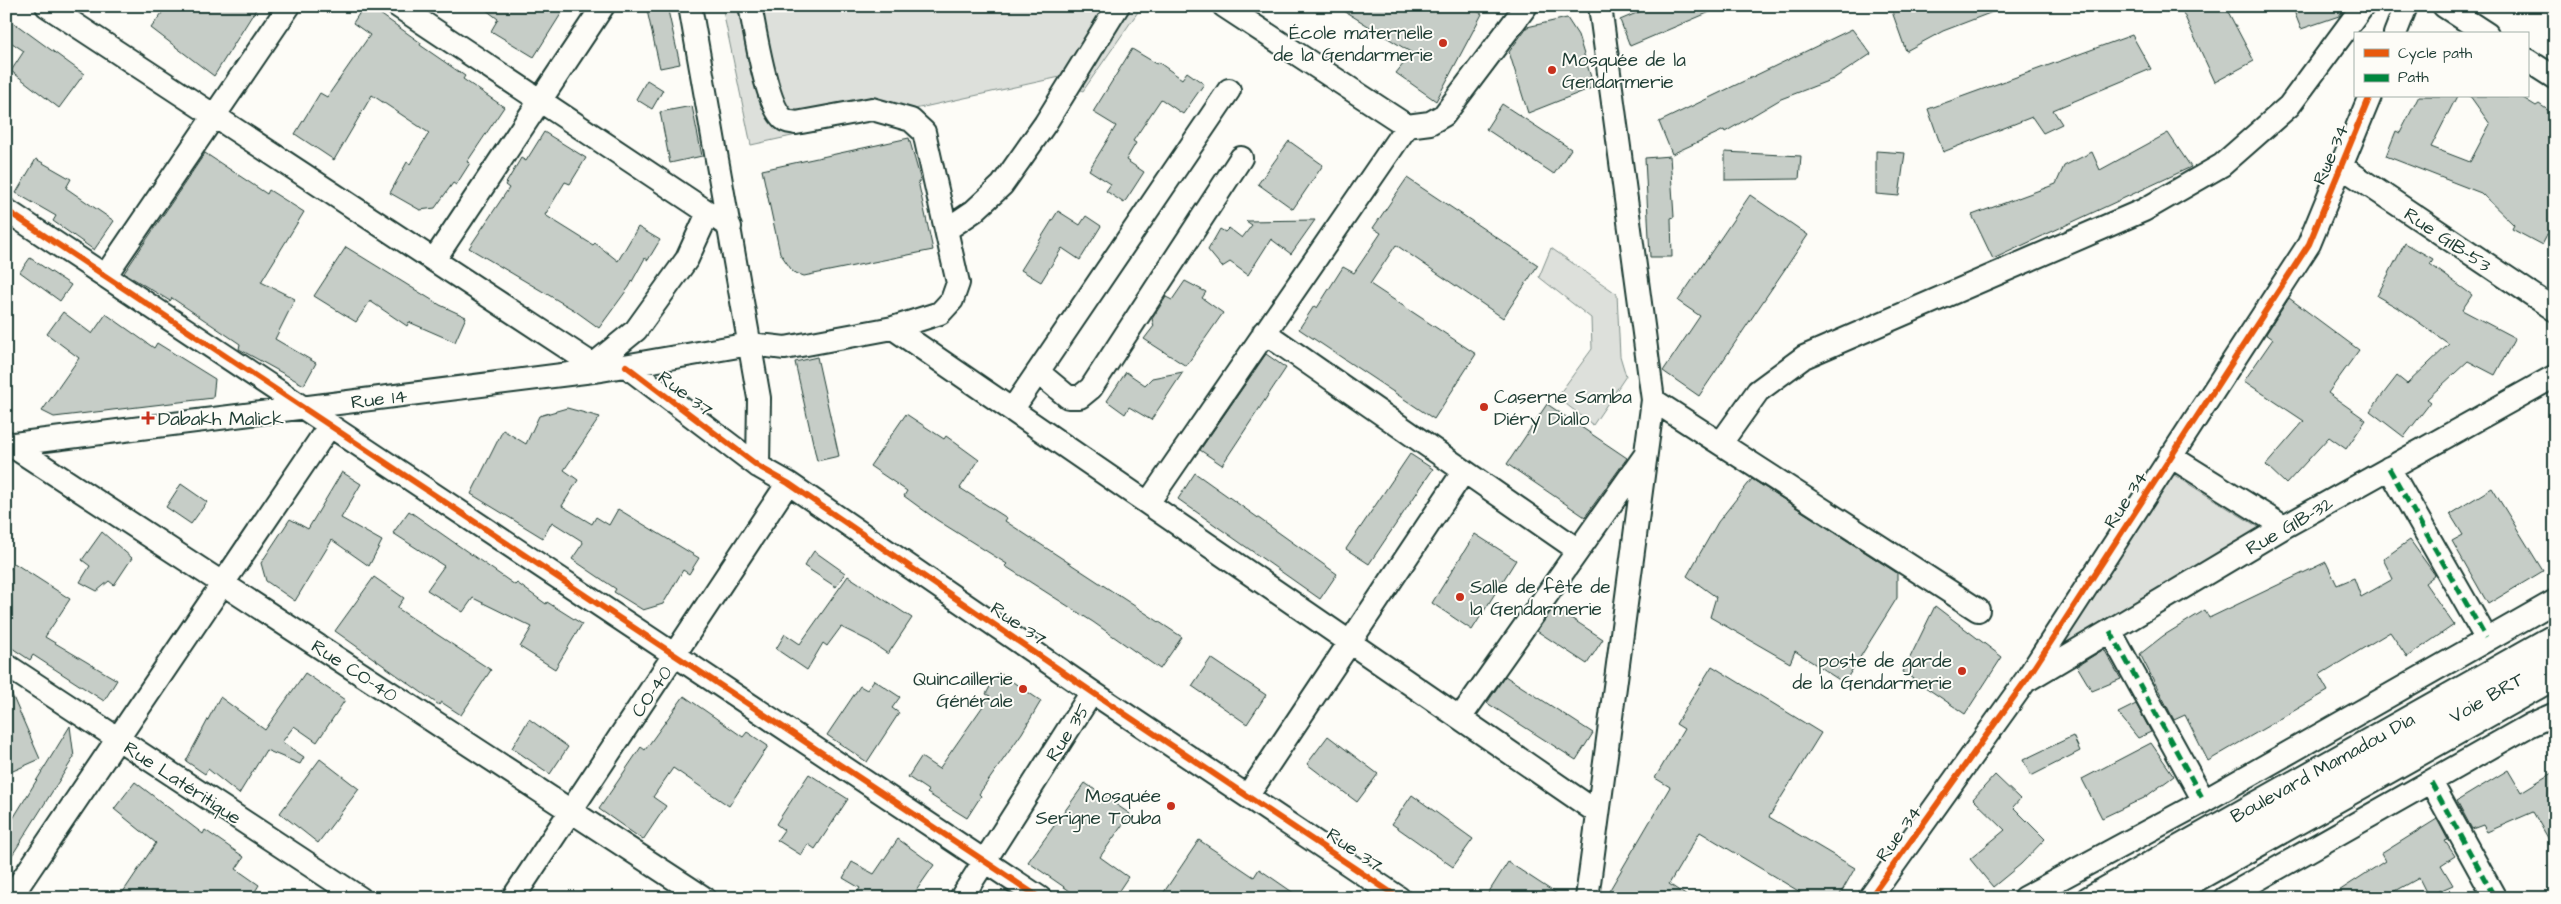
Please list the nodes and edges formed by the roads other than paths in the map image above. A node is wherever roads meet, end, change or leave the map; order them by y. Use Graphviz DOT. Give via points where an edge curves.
graph roads {
  1 [pos="47,6"];
  2 [pos="289,6"];
  3 [pos="398,6"];
  4 [pos="603,6"];
  5 [pos="690,6"];
  6 [pos="750,6"];
  7 [pos="1118,6"];
  8 [pos="1224,6"];
  9 [pos="1526,6"];
  10 [pos="1600,6"];
  11 [pos="2363,6"];
  12 [pos="2406,6"];
  13 [pos="2444,6"];
  14 [pos="2396,32"];
  15 [pos="2484,32"];
  16 [pos="2528,61"];
  17 [pos="2555,78"];
  18 [pos="1230,90"];
  19 [pos="2369,98"];
  20 [pos="540,100"];
  21 [pos="215,116"];
  22 [pos="1407,126"];
  23 [pos="1241,158"];
  24 [pos="2342,167"];
  25 [pos="6,210"];
  26 [pos="708,213"];
  27 [pos="730,226"];
  28 [pos="946,230"];
  29 [pos="434,260"];
  30 [pos="105,276"];
  31 [pos="2555,310"];
  32 [pos="893,328"];
  33 [pos="1264,332"];
  34 [pos="750,344"];
  35 [pos="626,366"];
  36 [pos="597,368"];
  37 [pos="1038,372"];
  38 [pos="2555,376"];
  39 [pos="1653,400"];
  40 [pos="303,408"];
  41 [pos="1012,410"];
  42 [pos="330,425"];
  43 [pos="1720,443"];
  44 [pos="7,446"];
  45 [pos="1646,454"];
  46 [pos="2170,456"];
  47 [pos="758,466"];
  48 [pos="2389,468"];
  49 [pos="1464,471"];
  50 [pos="788,483"];
  51 [pos="1148,503"];
  52 [pos="2284,527"];
  53 [pos="1578,550"];
  54 [pos="223,584"];
  55 [pos="2555,601"];
  56 [pos="1978,610"];
  57 [pos="2110,631"];
  58 [pos="2555,635"];
  59 [pos="2486,638"];
  60 [pos="1350,642"];
  61 [pos="674,654"];
  62 [pos="2555,658"];
  63 [pos="6,665"];
  64 [pos="2555,678"];
  65 [pos="2026,680"];
  66 [pos="1092,692"];
  67 [pos="2555,714"];
  68 [pos="1460,718"];
  69 [pos="118,739"];
  70 [pos="2431,782"];
  71 [pos="1248,795"];
  72 [pos="2204,801"];
  73 [pos="571,811"];
  74 [pos="1598,813"];
  75 [pos="984,860"];
  76 [pos="13,894"];
  77 [pos="360,898"];
  78 [pos="513,898"];
  79 [pos="704,898"];
  80 [pos="960,898"];
  81 [pos="1040,898"];
  82 [pos="1399,898"];
  83 [pos="1587,898"];
  84 [pos="1870,898"];
  85 [pos="2024,898"];
  86 [pos="2088,898"];
  87 [pos="2130,898"];
  88 [pos="2165,898"];
  89 [pos="2224,898"];
  90 [pos="2496,898"];
  1 -- 21 [label="street"];
  2 -- 21 [label="street"];
  3 -- 20 [label="street"];
  4 -- 20 [label="street"];
  5 -- 27 [label="street"];
  6 -- 28 [label="street, Rue 14" via="766,84 785,120 796,123 872,109 911,120 924,132"];
  7 -- 28 [label="street" via="1045,124 1002,184 974,212"];
  8 -- 22 [label="street"];
  9 -- 22 [label="street" via="1444,115 1430,123"];
  10 -- 39 [label="street"];
  11 -- 43 [label="street" via="2289,106 2222,165 2144,210 1804,357 1758,391"];
  12 -- 14 [label="street"];
  13 -- 15 [label="street"];
  16 -- 17 [label="street"];
  18 -- 37 [label="street"];
  19 -- 24 [label="street, Rue 34"];
  20 -- 26 [label="street"];
  20 -- 29 [label="street"];
  21 -- 29 [label="street"];
  21 -- 30 [label="street"];
  22 -- 33 [label="street"];
  23 -- 37 [label="street" via="1091,388 1080,397 1068,397"];
  24 -- 31 [label="street, Rue GIB-53"];
  24 -- 46 [label="street, Rue 34" via="2309,244"];
  25 -- 30 [label="street"];
  26 -- 27 [label="street"];
  26 -- 36 [label="street" via="687,258 636,330"];
  27 -- 34 [label="street"];
  28 -- 32 [label="street, Rue 14" via="958,284 952,300 940,313"];
  29 -- 36 [label="street"];
  30 -- 40 [label="street"];
  32 -- 34 [label="street, Rue 14" via="785,348"];
  32 -- 41 [label="street"];
  33 -- 49 [label="street"];
  33 -- 51 [label="street"];
  34 -- 35 [label="street, Rue 14"];
  34 -- 47 [label="street" via="760,398"];
  35 -- 36 [label="street, Rue 14"];
  35 -- 47 [label="street, Rue 37"];
  36 -- 40 [label="street, Rue 14"];
  37 -- 41 [label="street"];
  38 -- 48 [label="street, Rue GIB-32"];
  39 -- 43 [label="street"];
  39 -- 45 [label="street"];
  40 -- 42 [label="street"];
  40 -- 44 [label="street, Rue 14"];
  41 -- 51 [label="street"];
  42 -- 54 [label="street"];
  42 -- 61 [label="street"];
  43 -- 56 [label="street"];
  44 -- 54 [label="street, Rue CO-40"];
  45 -- 53 [label="street"];
  45 -- 74 [label="street"];
  46 -- 52 [label="street"];
  46 -- 65 [label="street, Rue 34"];
  47 -- 50 [label="street, Rue 37"];
  48 -- 52 [label="street, Rue GIB-32"];
  48 -- 59 [label="street"];
  49 -- 53 [label="street"];
  49 -- 60 [label="street"];
  50 -- 61 [label="street, CO-40"];
  50 -- 66 [label="street, Rue 37"];
  51 -- 60 [label="street"];
  52 -- 57 [label="street, Rue GIB-32"];
  53 -- 68 [label="street"];
  54 -- 69 [label="street"];
  54 -- 73 [label="street, Rue CO-40"];
  55 -- 59 [label="street"];
  57 -- 65 [label="street, Rue GIB-32"];
  57 -- 72 [label="street"];
  58 -- 86 [label="street, Boulevard Mamadou Dia"];
  59 -- 72 [label="street"];
  60 -- 68 [label="street"];
  60 -- 71 [label="street"];
  61 -- 73 [label="street, CO-40"];
  61 -- 75 [label="street"];
  62 -- 87 [label="street, Voie BRT"];
  63 -- 69 [label="street, Rue Latéritique"];
  64 -- 88 [label="street, Boulevard Mamadou Dia"];
  65 -- 84 [label="street, Rue 34"];
  66 -- 71 [label="street, Rue 37"];
  66 -- 75 [label="street, Rue 35"];
  67 -- 70 [label="street"];
  68 -- 74 [label="street"];
  69 -- 76 [label="street"];
  69 -- 77 [label="street, Rue Latéritique"];
  70 -- 89 [label="street"];
  70 -- 90 [label="street"];
  71 -- 82 [label="street, Rue 37"];
  72 -- 85 [label="street"];
  73 -- 78 [label="street, CO-40"];
  73 -- 79 [label="street, Rue CO-40"];
  74 -- 83 [label="street"];
  75 -- 80 [label="street, Rue 35"];
  75 -- 81 [label="street"];
}
